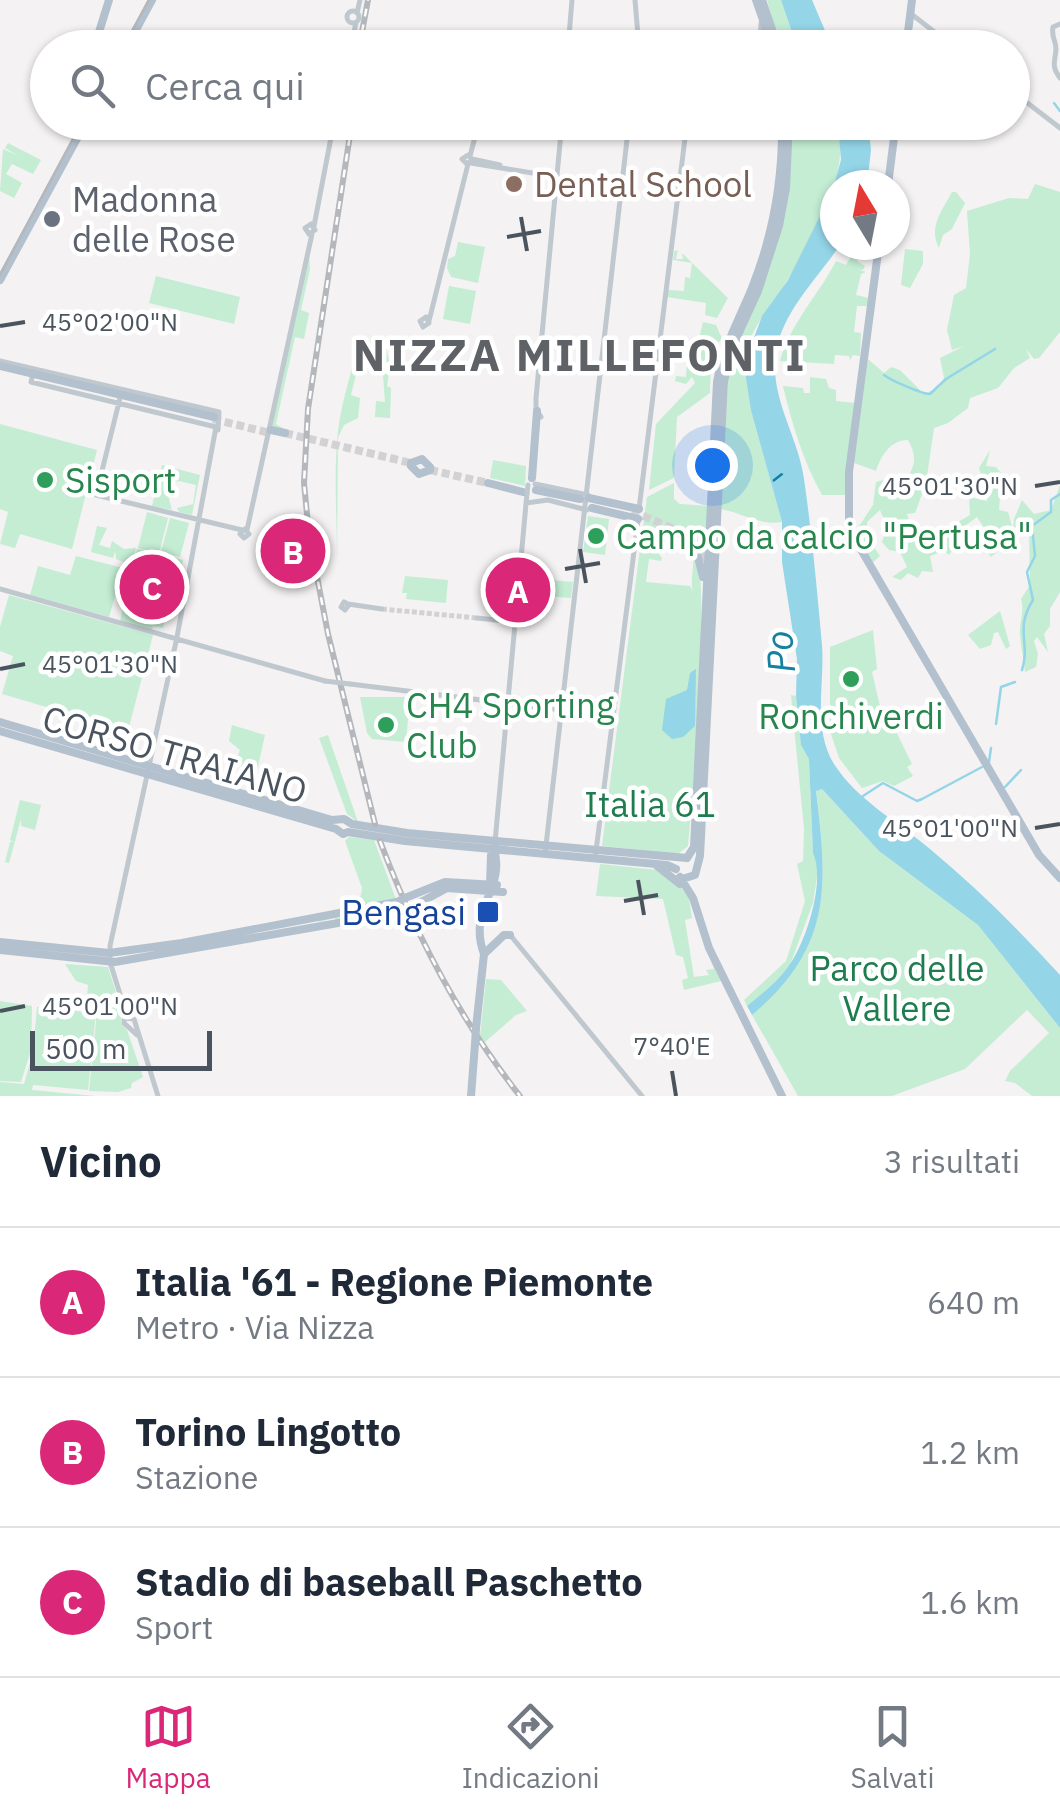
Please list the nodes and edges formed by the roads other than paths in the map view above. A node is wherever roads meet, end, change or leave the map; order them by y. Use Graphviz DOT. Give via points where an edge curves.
graph roads {
  1 [pos="109,0"];
  2 [pos="152,0"];
  3 [pos="359,0"];
  4 [pos="572,0"];
  5 [pos="635,0"];
  6 [pos="761,0"];
  7 [pos="912,0"];
  8 [pos="910,13"];
  9 [pos="760,15"];
  10 [pos="1060,24"];
  11 [pos="101,30"];
  12 [pos="136,30"];
  13 [pos="352,30"];
  14 [pos="570,30"];
  15 [pos="639,30"];
  16 [pos="760,30"];
  17 [pos="766,30"];
  18 [pos="769,30"];
  19 [pos="908,30"];
  20 [pos="932,30"];
  21 [pos="1060,78"];
  22 [pos="1030,105"];
  23 [pos="1060,128"];
  24 [pos="76,140"];
  25 [pos="329,140"];
  26 [pos="473,140"];
  27 [pos="560,140"];
  28 [pos="626,140"];
  29 [pos="685,140"];
  30 [pos="782,140"];
  31 [pos="785,140"];
  32 [pos="894,140"];
  33 [pos="469,160"];
  34 [pos="890,170"];
  35 [pos="557,177"];
  36 [pos="878,260"];
  37 [pos="0,280"];
  38 [pos="748,297"];
  39 [pos="428,319"];
  40 [pos="739,332"];
  41 [pos="0,366"];
  42 [pos="33,376"];
  43 [pos="120,398"];
  44 [pos="538,412"];
  45 [pos="215,419"];
  46 [pos="270,431"];
  47 [pos="284,434"];
  48 [pos="488,482"];
  49 [pos="530,488"];
  50 [pos="586,502"];
  51 [pos="528,505"];
  52 [pos="636,514"];
  53 [pos="198,521"];
  54 [pos="698,557"];
  55 [pos="710,577"];
  56 [pos="0,590"];
  57 [pos="348,606"];
  58 [pos="382,609"];
  59 [pos="477,618"];
  60 [pos="516,622"];
  61 [pos="177,640"];
  62 [pos="702,668"];
  63 [pos="508,701"];
  64 [pos="708,703"];
  65 [pos="562,710"];
  66 [pos="0,722"];
  67 [pos="0,731"];
  68 [pos="147,770"];
  69 [pos="696,817"];
  70 [pos="490,845"];
  71 [pos="546,850"];
  72 [pos="595,855"];
  73 [pos="664,858"];
  74 [pos="684,859"];
  75 [pos="654,864"];
  76 [pos="676,870"];
  77 [pos="696,872"];
  78 [pos="1060,878"];
  79 [pos="682,879"];
  80 [pos="465,884"];
  81 [pos="495,888"];
  82 [pos="693,898"];
  83 [pos="510,934"];
  84 [pos="0,942"];
  85 [pos="0,950"];
  86 [pos="485,951"];
  87 [pos="110,954"];
  88 [pos="742,1008"];
  89 [pos="158,1096"];
  90 [pos="471,1096"];
  91 [pos="642,1096"];
  92 [pos="785,1096"];
  1 -- 11 [label="main road"];
  2 -- 12 [label="main road"];
  3 -- 13 [label="street"];
  4 -- 14 [label="street"];
  5 -- 15 [label="street"];
  6 -- 9 [label="main road"];
  6 -- 18 [label="main road"];
  7 -- 8 [label="main road"];
  8 -- 19 [label="main road"];
  8 -- 20 [label="street"];
  9 -- 16 [label="street"];
  9 -- 17 [label="main road"];
  10 -- 21 [label="street" via="1051,33"];
  22 -- 23 [label="street"];
  24 -- 37 [label="main road"];
  25 -- 53 [label="street" via="243,531"];
  26 -- 33 [label="street"];
  27 -- 35 [label="street"];
  28 -- 50 [label="street"];
  29 -- 52 [label="street"];
  30 -- 38 [label="main road" via="777,201"];
  31 -- 40 [label="main road" via="779,226"];
  32 -- 34 [label="main road"];
  33 -- 35 [label="street"];
  33 -- 39 [label="street"];
  35 -- 44 [label="street"];
  36 -- 78 [label="main road" via="850,461 848,526 1041,858"];
  38 -- 40 [label="main road"];
  38 -- 62 [label="main road" via="724,347 717,382"];
  40 -- 64 [label="main road" via="724,382"];
  41 -- 42 [label="main road"];
  42 -- 43 [label="main road"];
  42 -- 45 [label="street"];
  43 -- 45 [label="main road"];
  43 -- 53 [label="street" via="96,495"];
  44 -- 49 [label="main road"];
  45 -- 53 [label="street"];
  45 -- 53 [label="street" via="218,432"];
  46 -- 47 [label="main road"];
  48 -- 49 [label="main road"];
  49 -- 50 [label="main road"];
  49 -- 51 [label="street"];
  50 -- 51 [label="street"];
  50 -- 52 [label="main road"];
  50 -- 65 [label="street"];
  51 -- 60 [label="street"];
  52 -- 72 [label="street"];
  53 -- 61 [label="street"];
  54 -- 62 [label="main road"];
  55 -- 64 [label="main road"];
  56 -- 61 [label="street"];
  57 -- 58 [label="street"];
  59 -- 60 [label="street"];
  60 -- 63 [label="street"];
  61 -- 63 [label="street, bridge" via="324,681"];
  61 -- 68 [label="street"];
  62 -- 69 [label="main road"];
  63 -- 65 [label="street"];
  63 -- 70 [label="street"];
  64 -- 77 [label="main road"];
  65 -- 71 [label="street"];
  66 -- 68 [label="main road, CORSO TRAIANO"];
  67 -- 68 [label="main road, CORSO TRAIANO"];
  68 -- 70 [label="main road, CORSO TRAIANO" via="337,825 344,819 349,828"];
  68 -- 87 [label="street"];
  69 -- 73 [label="main road" via="690,847"];
  69 -- 74 [label="main road" via="694,847"];
  70 -- 71 [label="main road, CORSO TRAIANO"];
  70 -- 81 [label="main road"];
  71 -- 72 [label="main road, CORSO TRAIANO"];
  72 -- 73 [label="main road"];
  72 -- 75 [label="main road"];
  73 -- 74 [label="main road"];
  74 -- 76 [label="main road"];
  74 -- 77 [label="main road"];
  75 -- 76 [label="main road"];
  75 -- 82 [label="main road"];
  76 -- 79 [label="main road"];
  77 -- 79 [label="main road"];
  77 -- 88 [label="main road" via="708,934"];
  79 -- 82 [label="main road"];
  80 -- 81 [label="main road"];
  80 -- 87 [label="main road" via="445,882 401,900"];
  80 -- 87 [label="main road" via="406,910 184,952"];
  81 -- 86 [label="main road" via="480,912 475,938"];
  82 -- 88 [label="main road" via="704,936"];
  83 -- 86 [label="main road"];
  83 -- 91 [label="street"];
  84 -- 87 [label="main road"];
  85 -- 87 [label="main road"];
  86 -- 90 [label="main road, bridge"];
  87 -- 89 [label="street"];
  88 -- 92 [label="main road"];
}
